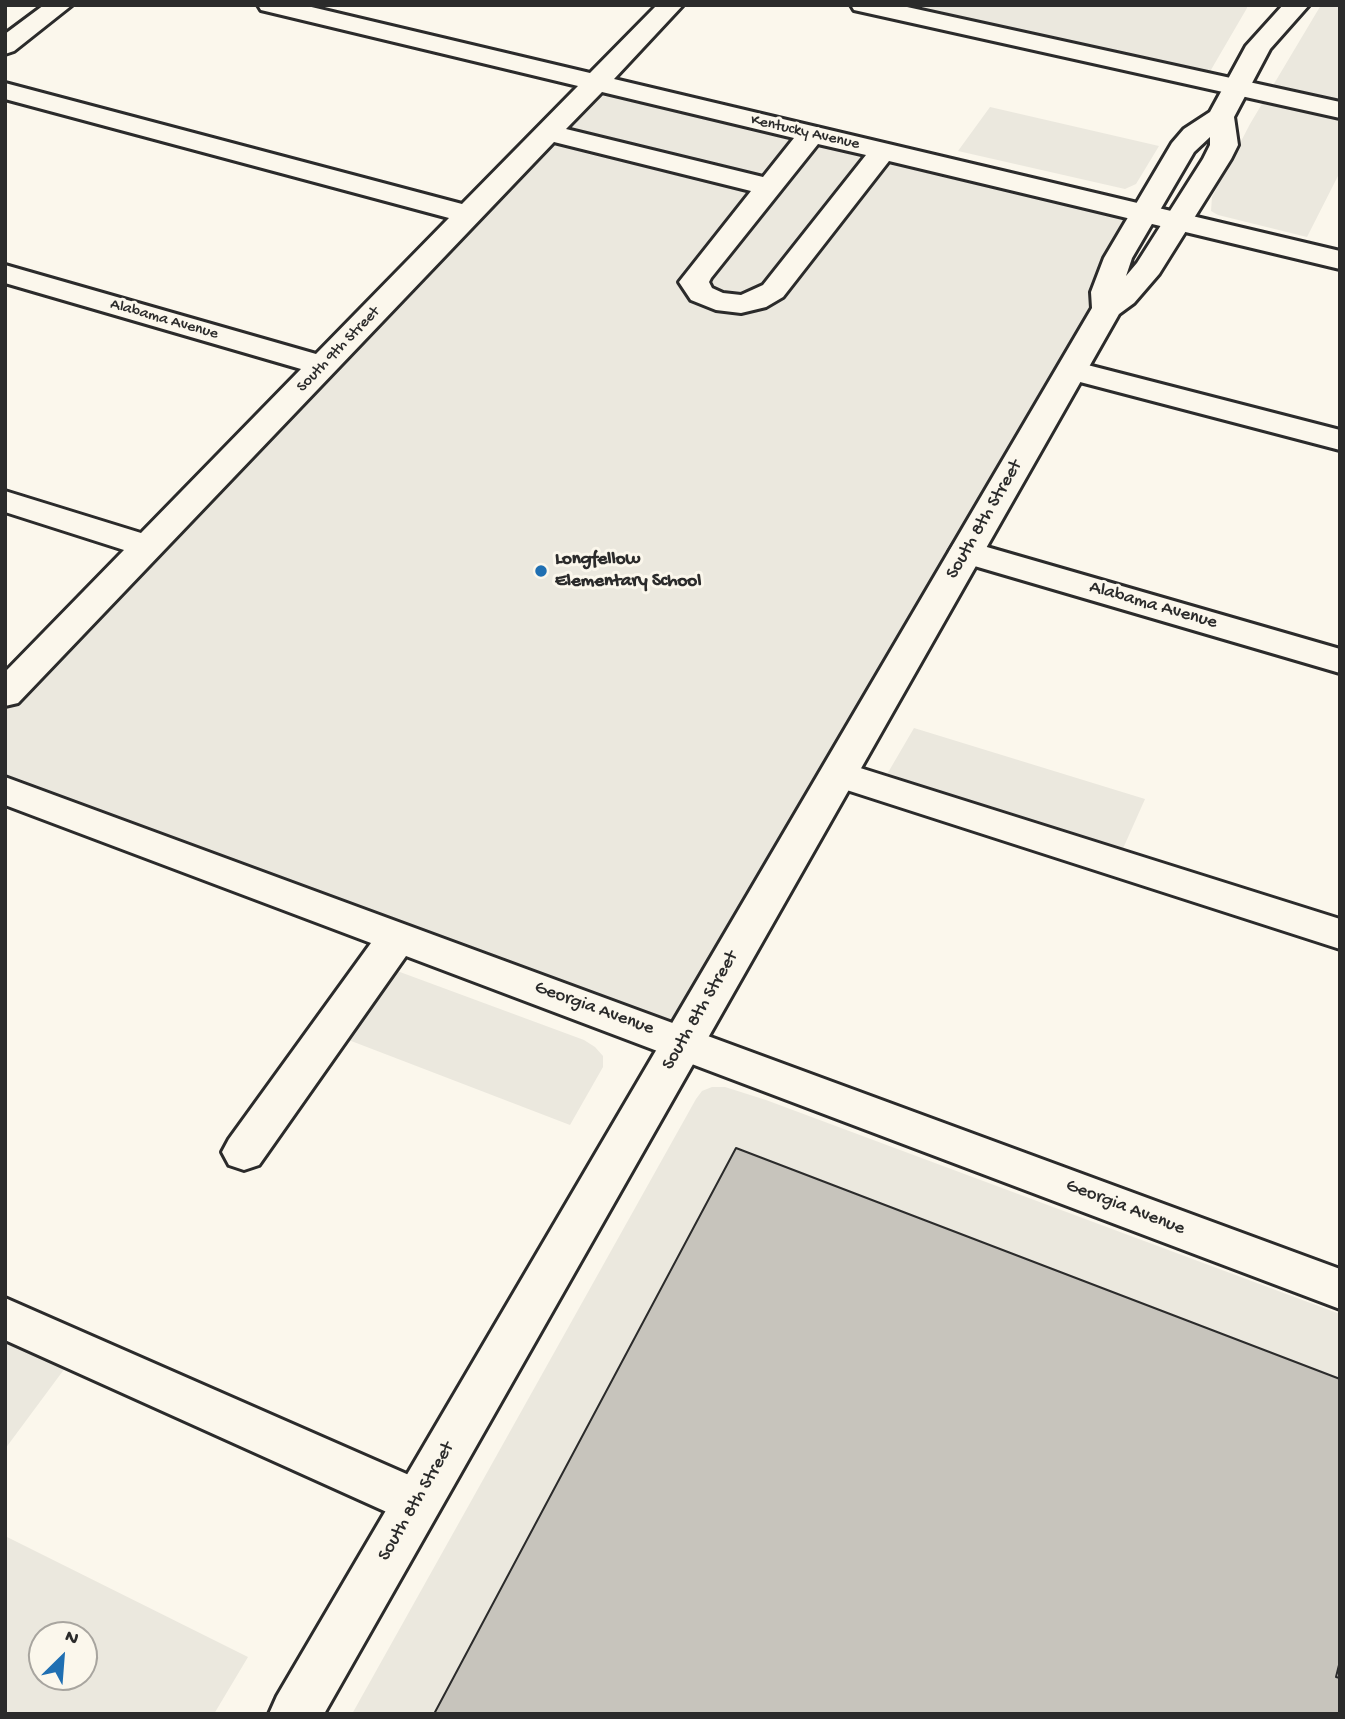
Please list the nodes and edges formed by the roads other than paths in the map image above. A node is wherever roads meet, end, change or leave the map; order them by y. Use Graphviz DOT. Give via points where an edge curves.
graph roads {
  1 [pos="60,5"];
  2 [pos="270,5"];
  3 [pos="671,5"];
  4 [pos="863,5"];
  5 [pos="1260,5"];
  6 [pos="1297,5"];
  7 [pos="911,10"];
  8 [pos="5,46"];
  9 [pos="1259,46"];
  10 [pos="597,83"];
  11 [pos="1237,88"];
  12 [pos="5,91"];
  13 [pos="1338,104"];
  14 [pos="1221,117"];
  15 [pos="549,133"];
  16 [pos="812,134"];
  17 [pos="883,151"];
  18 [pos="769,187"];
  19 [pos="1143,214"];
  20 [pos="470,215"];
  21 [pos="1178,222"];
  22 [pos="1340,260"];
  23 [pos="5,274"];
  24 [pos="1107,308"];
  25 [pos="323,366"];
  26 [pos="1072,370"];
  27 [pos="1340,440"];
  28 [pos="5,501"];
  29 [pos="149,547"];
  30 [pos="966,552"];
  31 [pos="1340,661"];
  32 [pos="5,694"];
  33 [pos="838,774"];
  34 [pos="5,790"];
  35 [pos="1340,933"];
  36 [pos="398,936"];
  37 [pos="683,1042"];
  38 [pos="244,1152"];
  39 [pos="1340,1290"];
  40 [pos="5,1318"];
  41 [pos="417,1502"];
  42 [pos="295,1714"];
  1 -- 8 [label="street"];
  2 -- 10 [label="street, Kentucky Avenue"];
  3 -- 10 [label="street, South 9th Street"];
  4 -- 7 [label="street"];
  5 -- 9 [label="street, South 8th Street"];
  6 -- 9 [label="street, South 8th Street"];
  7 -- 11 [label="street" via="1000,24"];
  9 -- 11 [label="street, South 8th Street"];
  10 -- 15 [label="street, South 9th Street"];
  10 -- 16 [label="street, Kentucky Avenue"];
  11 -- 13 [label="street"];
  11 -- 14 [label="street, South 8th Street"];
  12 -- 20 [label="street"];
  14 -- 19 [label="street, South 8th Street" via="1182,149"];
  14 -- 21 [label="street, South 8th Street" via="1224,145"];
  15 -- 18 [label="street"];
  15 -- 20 [label="street, South 9th Street"];
  16 -- 17 [label="street, Kentucky Avenue"];
  16 -- 18 [label="street"];
  17 -- 18 [label="street" via="773,291 741,304 701,294 695,285 696,275"];
  17 -- 19 [label="street, Kentucky Avenue"];
  19 -- 21 [label="street, Kentucky Avenue"];
  19 -- 24 [label="street, South 8th Street" via="1110,276"];
  20 -- 25 [label="street, South 9th Street"];
  21 -- 22 [label="street, Kentucky Avenue"];
  21 -- 24 [label="street, South 8th Street" via="1135,286"];
  23 -- 25 [label="street, Alabama Avenue"];
  24 -- 26 [label="street, South 8th Street"];
  25 -- 29 [label="street, South 9th Street"];
  26 -- 27 [label="street"];
  26 -- 30 [label="street, South 8th Street"];
  28 -- 29 [label="street"];
  29 -- 32 [label="street, South 9th Street"];
  30 -- 31 [label="street, Alabama Avenue"];
  30 -- 33 [label="street, South 8th Street"];
  33 -- 35 [label="street"];
  33 -- 37 [label="street, South 8th Street"];
  34 -- 36 [label="street, Georgia Avenue"];
  36 -- 37 [label="street, Georgia Avenue"];
  36 -- 38 [label="street"];
  37 -- 39 [label="street, Georgia Avenue"];
  37 -- 41 [label="street, South 8th Street"];
  40 -- 41 [label="street"];
  41 -- 42 [label="street, South 8th Street"];
}
